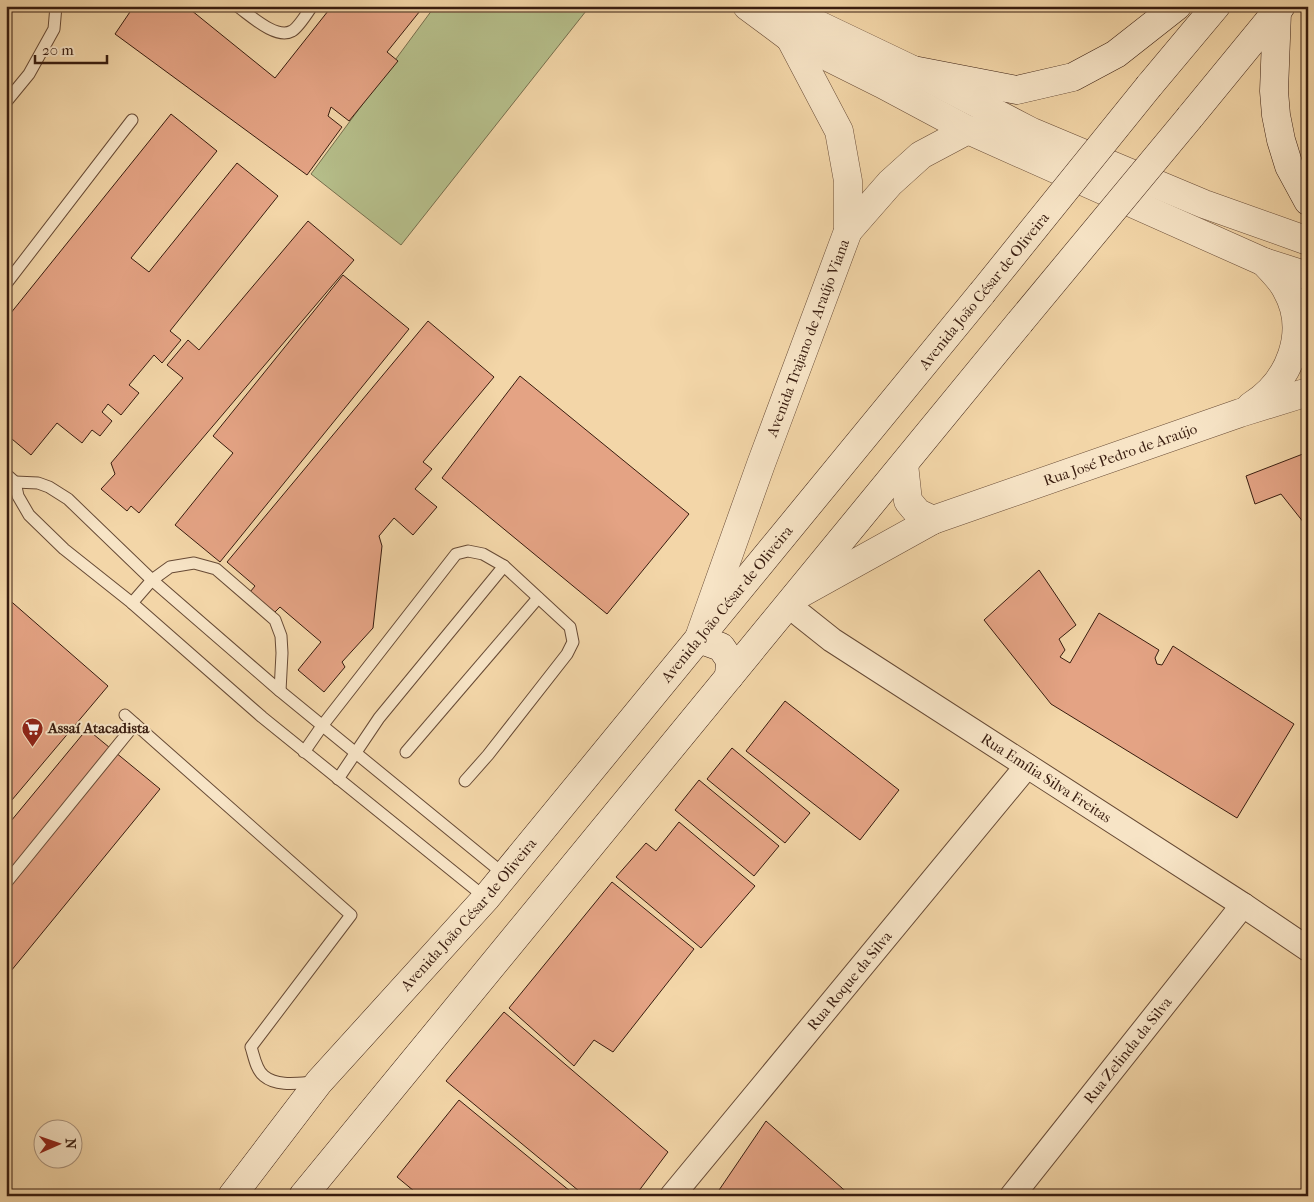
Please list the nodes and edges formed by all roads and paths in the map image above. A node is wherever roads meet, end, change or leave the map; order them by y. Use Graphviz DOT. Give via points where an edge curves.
graph roads {
  1 [pos="56,6"];
  2 [pos="236,6"];
  3 [pos="312,6"];
  4 [pos="747,6"];
  5 [pos="784,6"];
  6 [pos="1177,6"];
  7 [pos="1216,6"];
  8 [pos="1279,9"];
  9 [pos="790,38"];
  10 [pos="913,70"];
  11 [pos="6,102"];
  12 [pos="132,120"];
  13 [pos="968,130"];
  14 [pos="1112,165"];
  15 [pos="1308,201"];
  16 [pos="848,231"];
  17 [pos="1308,241"];
  18 [pos="1264,262"];
  19 [pos="1308,276"];
  20 [pos="6,284"];
  21 [pos="1308,392"];
  22 [pos="1240,413"];
  23 [pos="904,464"];
  24 [pos="6,474"];
  25 [pos="16,482"];
  26 [pos="934,520"];
  27 [pos="504,566"];
  28 [pos="152,580"];
  29 [pos="538,598"];
  30 [pos="792,601"];
  31 [pos="132,603"];
  32 [pos="699,639"];
  33 [pos="729,678"];
  34 [pos="280,691"];
  35 [pos="125,715"];
  36 [pos="135,724"];
  37 [pos="322,726"];
  38 [pos="304,752"];
  39 [pos="406,752"];
  40 [pos="356,753"];
  41 [pos="1027,766"];
  42 [pos="338,779"];
  43 [pos="465,781"];
  44 [pos="505,874"];
  45 [pos="6,883"];
  46 [pos="486,898"];
  47 [pos="1243,905"];
  48 [pos="1308,949"];
  49 [pos="319,1082"];
  50 [pos="232,1196"];
  51 [pos="303,1196"];
  52 [pos="672,1196"];
  53 [pos="1012,1196"];
  1 -- 11 [label="lane" via="54,30 29,74"];
  2 -- 3 [label="lane" via="280,33 293,31"];
  4 -- 9 [label="main road, Avenida Trajano de Araújo Viana"];
  5 -- 10 [label="main road"];
  6 -- 10 [label="main road" via="1116,54 1073,76 1036,86 1017,90"];
  7 -- 32 [label="main road, Avenida João César de Oliveira, bridge"];
  8 -- 15 [label="main road" via="1274,91 1276,115 1290,166"];
  8 -- 23 [label="main road, bridge"];
  9 -- 13 [label="main road, Avenida Trajano de Araújo Viana"];
  9 -- 16 [label="main road, Avenida Trajano de Araújo Viana" via="838,131 848,182"];
  10 -- 14 [label="main road" via="1032,132"];
  12 -- 20 [label="lane"];
  13 -- 14 [label="main road"];
  13 -- 16 [label="main road" via="921,154 890,183"];
  13 -- 18 [label="main road, Avenida Trajano de Araújo Viana"];
  14 -- 17 [label="main road" via="1204,204"];
  16 -- 32 [label="main road, Avenida Trajano de Araújo Viana"];
  18 -- 19 [label="main road, Avenida Trajano de Araújo Viana"];
  18 -- 22 [label="main road" via="1286,288 1297,334 1293,356 1283,375 1271,390"];
  21 -- 22 [label="main road, Rua José Pedro de Araújo"];
  22 -- 26 [label="main road, Rua José Pedro de Araújo"];
  23 -- 26 [label="main road" via="908,501 918,513"];
  23 -- 30 [label="main road"];
  24 -- 25 [label="lane"];
  25 -- 28 [label="lane" via="49,486 68,499"];
  25 -- 31 [label="lane" via="18,496 30,515 64,549"];
  26 -- 30 [label="main road, Rua José Pedro de Araújo"];
  27 -- 29 [label="lane"];
  27 -- 37 [label="lane" via="482,554 456,554"];
  27 -- 40 [label="lane" via="379,718"];
  28 -- 31 [label="lane"];
  28 -- 34 [label="lane"];
  28 -- 34 [label="lane" via="170,567 194,563 216,569 275,620 281,636"];
  29 -- 39 [label="lane"];
  29 -- 43 [label="lane" via="570,627 573,642 567,654"];
  30 -- 33 [label="main road"];
  30 -- 41 [label="street, Rua Emília Silva Freitas" via="832,640"];
  31 -- 38 [label="lane"];
  32 -- 33 [label="main road" via="721,647 730,660"];
  32 -- 44 [label="main road, Avenida João César de Oliveira"];
  33 -- 51 [label="main road"];
  34 -- 37 [label="lane"];
  35 -- 36 [label="lane"];
  36 -- 45 [label="lane"];
  36 -- 49 [label="lane" via="352,915 251,1047 264,1076 276,1082"];
  37 -- 38 [label="lane"];
  37 -- 40 [label="lane"];
  38 -- 42 [label="lane"];
  40 -- 42 [label="lane"];
  40 -- 44 [label="lane"];
  41 -- 47 [label="street, Rua Emília Silva Freitas"];
  41 -- 52 [label="street, Rua Roque da Silva"];
  42 -- 46 [label="lane"];
  44 -- 46 [label="main road, Avenida João César de Oliveira"];
  46 -- 49 [label="main road, Avenida João César de Oliveira"];
  47 -- 48 [label="street, Rua Emília Silva Freitas"];
  47 -- 53 [label="street, Rua Zelinda da Silva"];
  49 -- 50 [label="main road, Avenida João César de Oliveira"];
}
